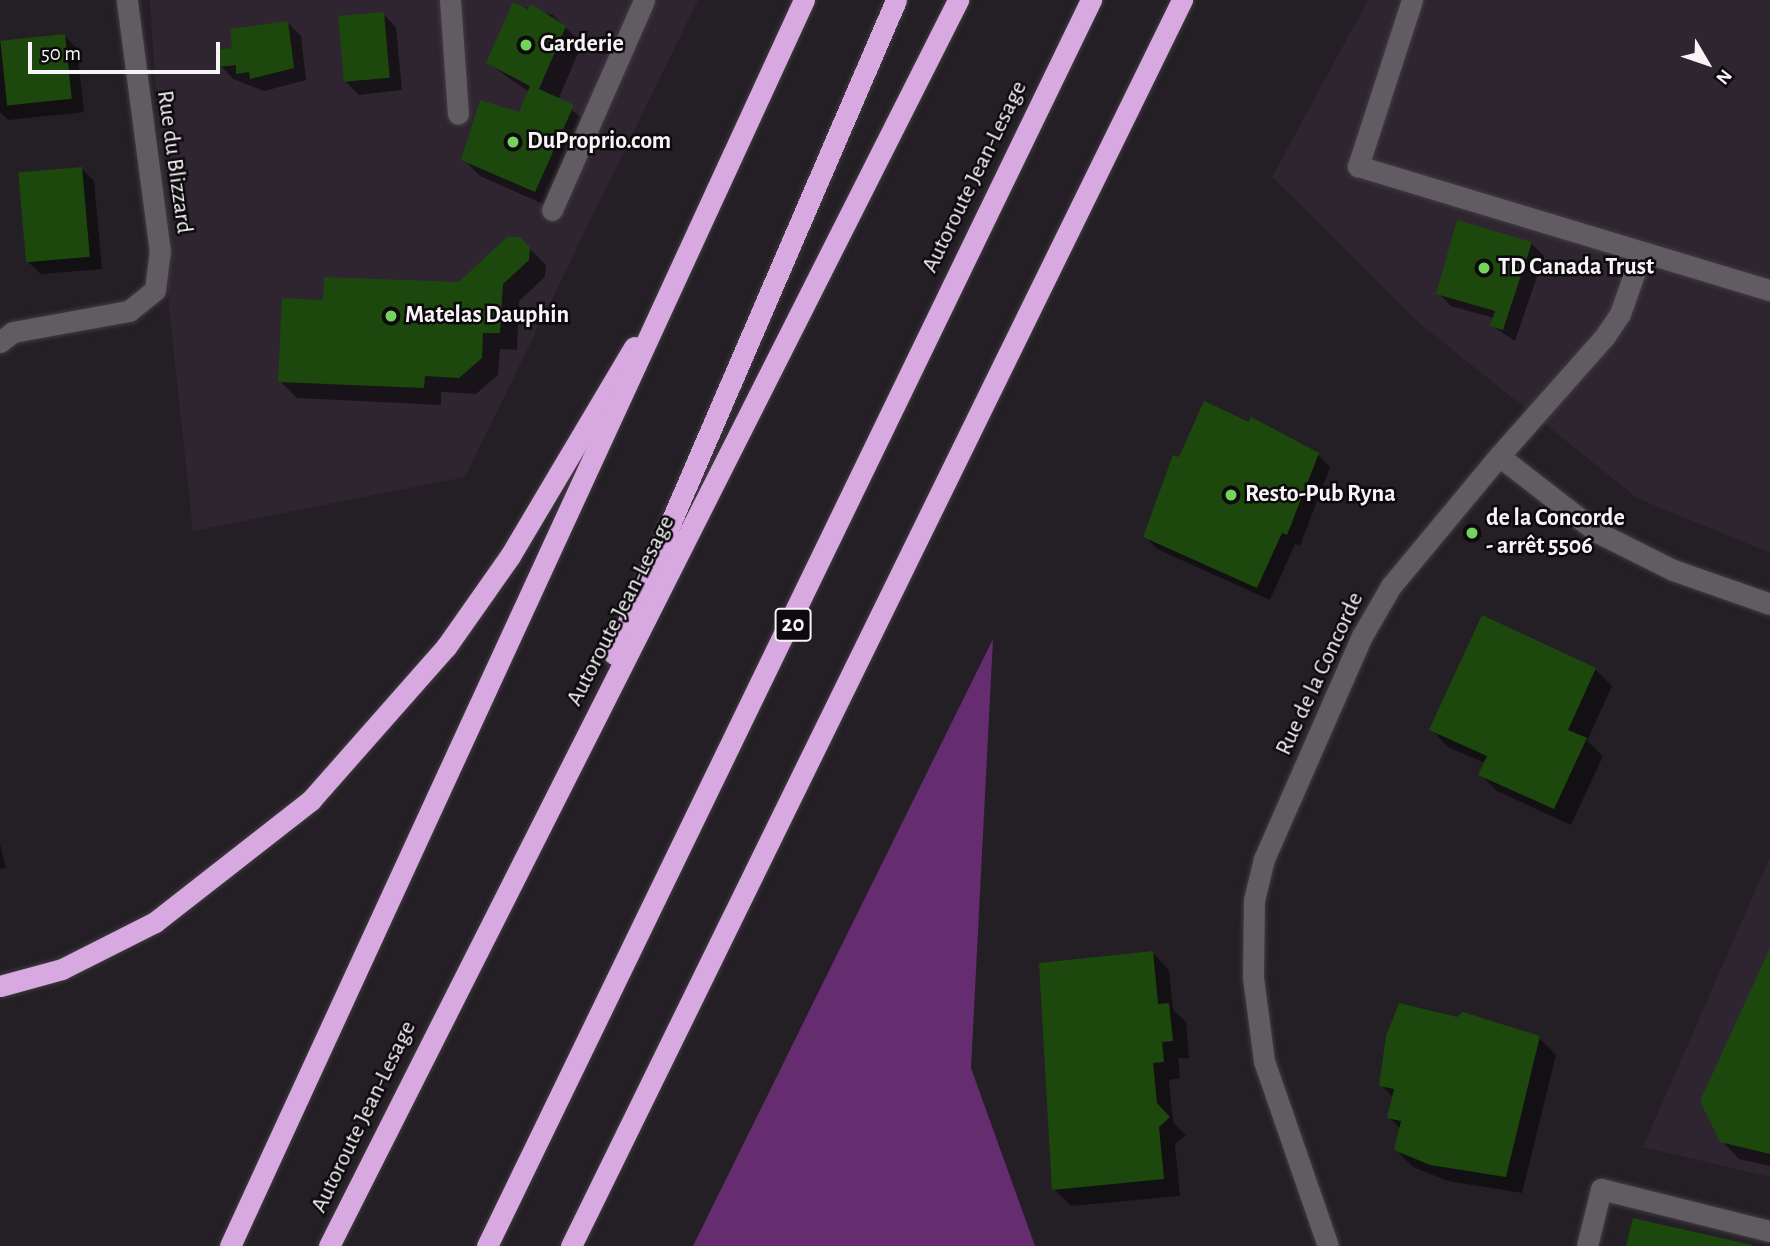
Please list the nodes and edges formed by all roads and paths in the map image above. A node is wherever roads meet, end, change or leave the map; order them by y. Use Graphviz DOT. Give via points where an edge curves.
graph roads {
  1 [pos="127,0"];
  2 [pos="450,0"];
  3 [pos="644,0"];
  4 [pos="804,0"];
  5 [pos="896,0"];
  6 [pos="958,0"];
  7 [pos="1091,0"];
  8 [pos="1182,0"];
  9 [pos="1412,0"];
  10 [pos="458,114"];
  11 [pos="551,210"];
  12 [pos="707,221"];
  13 [pos="1641,254"];
  14 [pos="1770,290"];
  15 [pos="0,342"];
  16 [pos="1499,456"];
  17 [pos="1770,604"];
  18 [pos="531,841"];
  19 [pos="0,986"];
  20 [pos="1770,1231"];
  21 [pos="230,1246"];
  22 [pos="329,1246"];
  23 [pos="487,1246"];
  24 [pos="571,1246"];
  25 [pos="1328,1246"];
  26 [pos="1587,1246"];
  1 -- 15 [label="street, Rue du Blizzard" via="160,252 155,290 129,312 13,332"];
  2 -- 10 [label="street"];
  3 -- 11 [label="street"];
  4 -- 12 [label="highway"];
  5 -- 18 [label="highway"];
  6 -- 18 [label="highway, Autoroute Jean-Lesage"];
  7 -- 23 [label="highway, Autoroute Jean-Lesage / 20"];
  8 -- 24 [label="highway"];
  9 -- 13 [label="street" via="1358,166 1555,222"];
  12 -- 19 [label="highway" via="510,556 379,729 253,850 155,922 62,968"];
  12 -- 21 [label="highway"];
  13 -- 14 [label="street"];
  13 -- 16 [label="street, Rue de la Concorde" via="1620,314 1605,336"];
  16 -- 17 [label="street" via="1597,532 1673,570"];
  16 -- 25 [label="street, Rue de la Concorde" via="1431,534 1362,636 1264,859 1254,900 1253,977 1264,1061"];
  18 -- 22 [label="highway, Autoroute Jean-Lesage"];
  20 -- 26 [label="street" via="1601,1189"];
}
